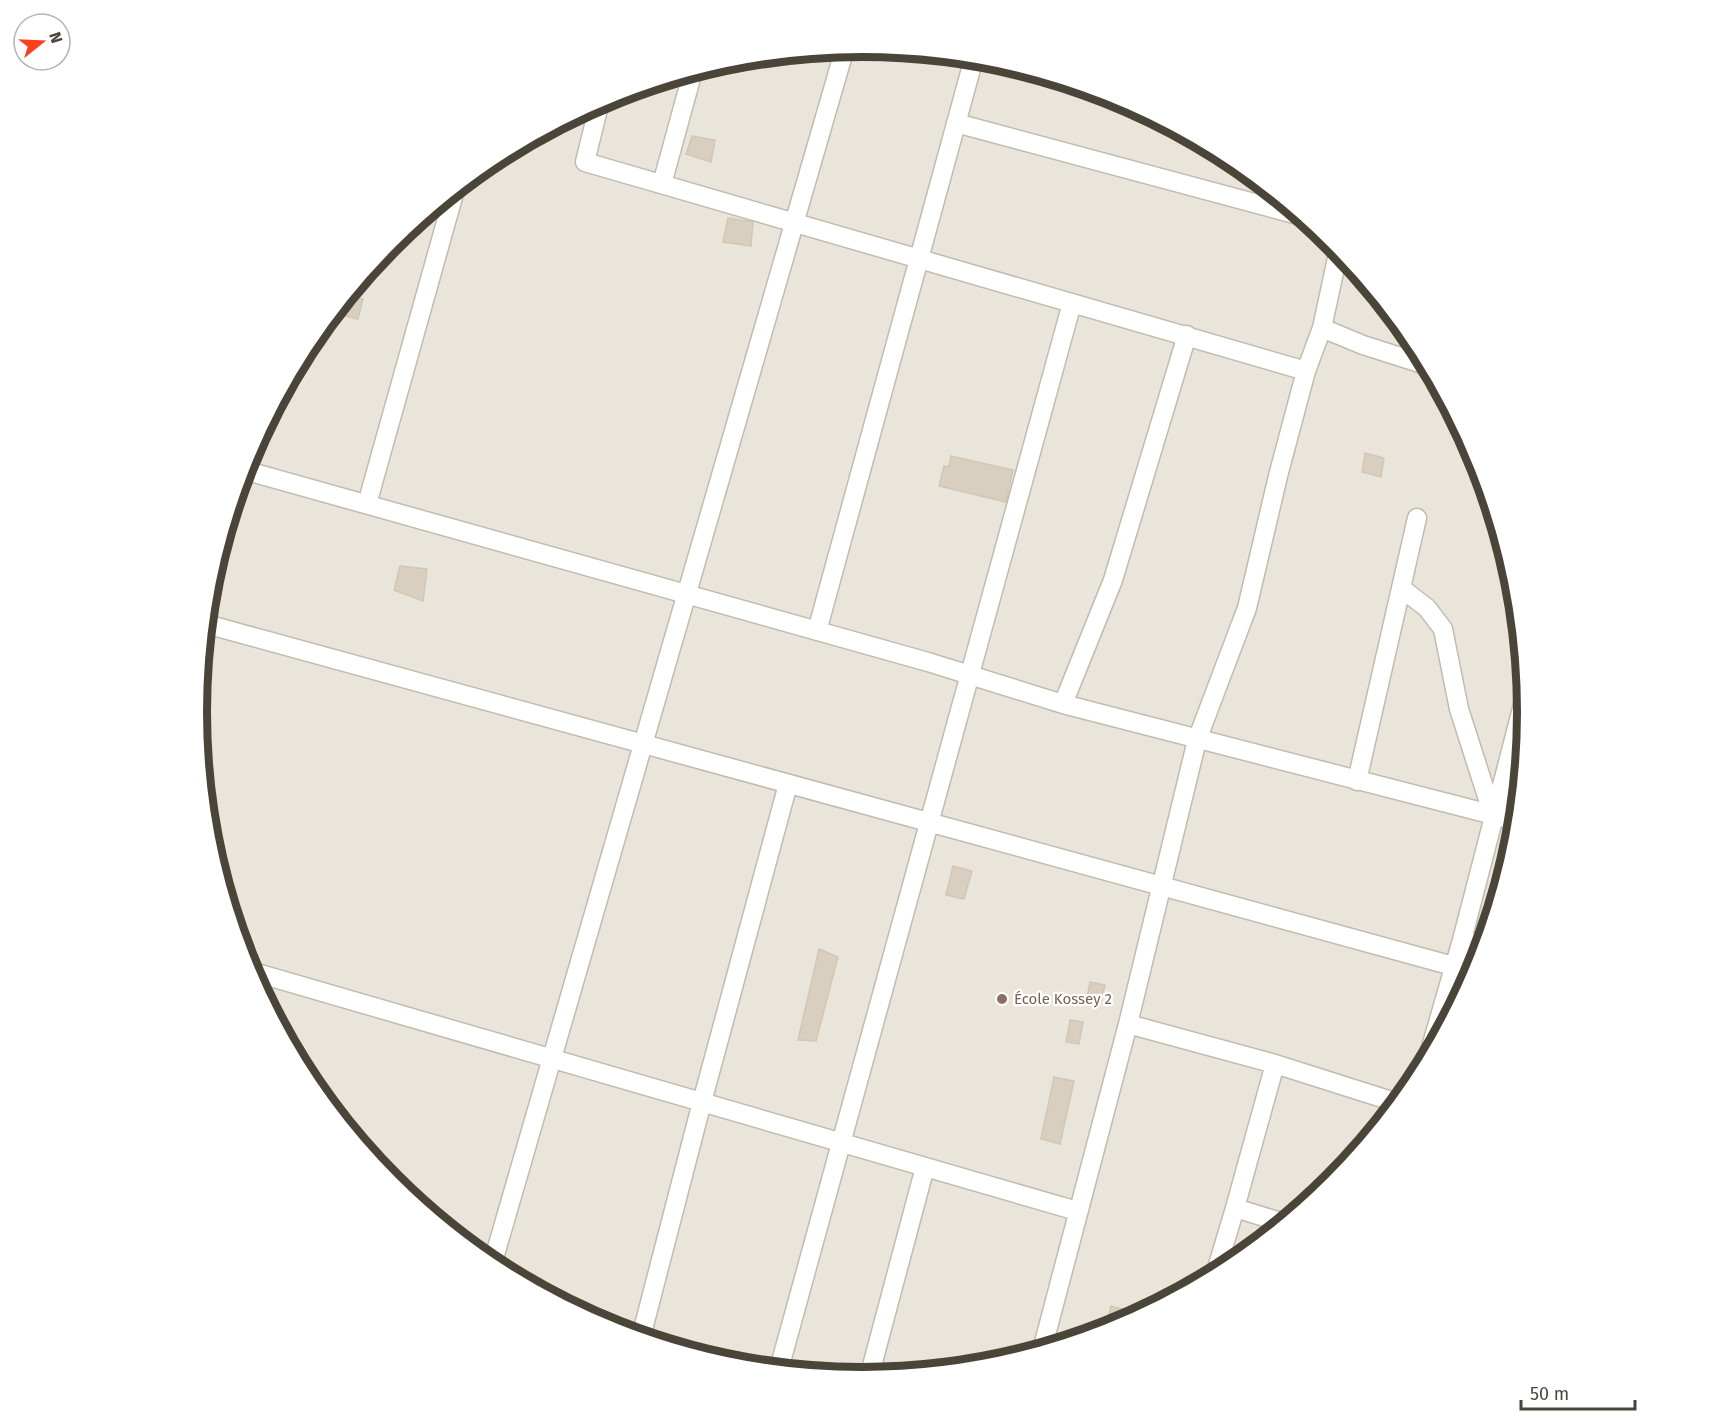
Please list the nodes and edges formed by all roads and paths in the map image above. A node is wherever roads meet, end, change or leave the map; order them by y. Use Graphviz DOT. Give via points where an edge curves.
graph roads {
  1 [pos="842,57"];
  2 [pos="971,67"];
  3 [pos="691,80"];
  4 [pos="597,114"];
  5 [pos="956,123"];
  6 [pos="662,184"];
  7 [pos="451,203"];
  8 [pos="1283,211"];
  9 [pos="795,223"];
  10 [pos="919,259"];
  11 [pos="1337,260"];
  12 [pos="1072,303"];
  13 [pos="1322,328"];
  14 [pos="1187,335"];
  15 [pos="1416,362"];
  16 [pos="1306,371"];
  17 [pos="252,473"];
  18 [pos="367,504"];
  19 [pos="1417,518"];
  20 [pos="1401,588"];
  21 [pos="688,595"];
  22 [pos="213,626"];
  23 [pos="817,631"];
  24 [pos="970,675"];
  25 [pos="1063,704"];
  26 [pos="1517,725"];
  27 [pos="1197,740"];
  28 [pos="644,744"];
  29 [pos="1357,781"];
  30 [pos="788,784"];
  31 [pos="1493,815"];
  32 [pos="1508,819"];
  33 [pos="929,823"];
  34 [pos="1160,887"];
  35 [pos="1462,940"];
  36 [pos="1475,943"];
  37 [pos="1453,966"];
  38 [pos="262,975"];
  39 [pos="1128,1024"];
  40 [pos="1438,1026"];
  41 [pos="552,1058"];
  42 [pos="1275,1064"];
  43 [pos="1390,1100"];
  44 [pos="702,1102"];
  45 [pos="842,1143"];
  46 [pos="925,1167"];
  47 [pos="1236,1208"];
  48 [pos="1077,1211"];
  49 [pos="1276,1220"];
  50 [pos="495,1254"];
  51 [pos="1219,1261"];
  52 [pos="643,1329"];
  53 [pos="1044,1341"];
  54 [pos="781,1361"];
  55 [pos="872,1367"];
  1 -- 9 [label="street"];
  2 -- 5 [label="street"];
  3 -- 6 [label="street"];
  4 -- 6 [label="street" via="585,162"];
  5 -- 8 [label="street"];
  5 -- 10 [label="street"];
  6 -- 9 [label="street"];
  7 -- 18 [label="street"];
  9 -- 10 [label="street"];
  9 -- 21 [label="street"];
  10 -- 12 [label="street"];
  10 -- 23 [label="street"];
  11 -- 13 [label="street"];
  12 -- 14 [label="street"];
  12 -- 24 [label="street"];
  13 -- 15 [label="street"];
  13 -- 16 [label="street"];
  14 -- 16 [label="street"];
  14 -- 25 [label="street" via="1113,580"];
  16 -- 27 [label="street" via="1247,608"];
  17 -- 18 [label="street"];
  18 -- 21 [label="street"];
  19 -- 20 [label="street"];
  20 -- 29 [label="street"];
  20 -- 31 [label="street" via="1427,608 1443,629 1460,709"];
  21 -- 23 [label="street"];
  21 -- 28 [label="street"];
  22 -- 28 [label="street"];
  23 -- 24 [label="street"];
  24 -- 25 [label="street"];
  24 -- 33 [label="street"];
  25 -- 27 [label="street"];
  26 -- 31 [label="street"];
  27 -- 29 [label="street"];
  27 -- 34 [label="street"];
  28 -- 30 [label="street"];
  28 -- 41 [label="street"];
  29 -- 31 [label="street"];
  30 -- 33 [label="street"];
  30 -- 44 [label="street"];
  31 -- 32 [label="street"];
  31 -- 35 [label="street"];
  33 -- 34 [label="street"];
  33 -- 45 [label="street"];
  34 -- 37 [label="street"];
  34 -- 39 [label="street"];
  35 -- 36 [label="street"];
  35 -- 37 [label="street"];
  37 -- 40 [label="street"];
  38 -- 41 [label="street"];
  39 -- 42 [label="street"];
  39 -- 48 [label="street"];
  41 -- 44 [label="street"];
  41 -- 50 [label="street"];
  42 -- 43 [label="street"];
  42 -- 47 [label="street"];
  44 -- 45 [label="street"];
  44 -- 52 [label="street"];
  45 -- 46 [label="street"];
  45 -- 54 [label="street"];
  46 -- 48 [label="street"];
  46 -- 55 [label="street"];
  47 -- 49 [label="street"];
  47 -- 51 [label="street"];
  48 -- 53 [label="street"];
}
